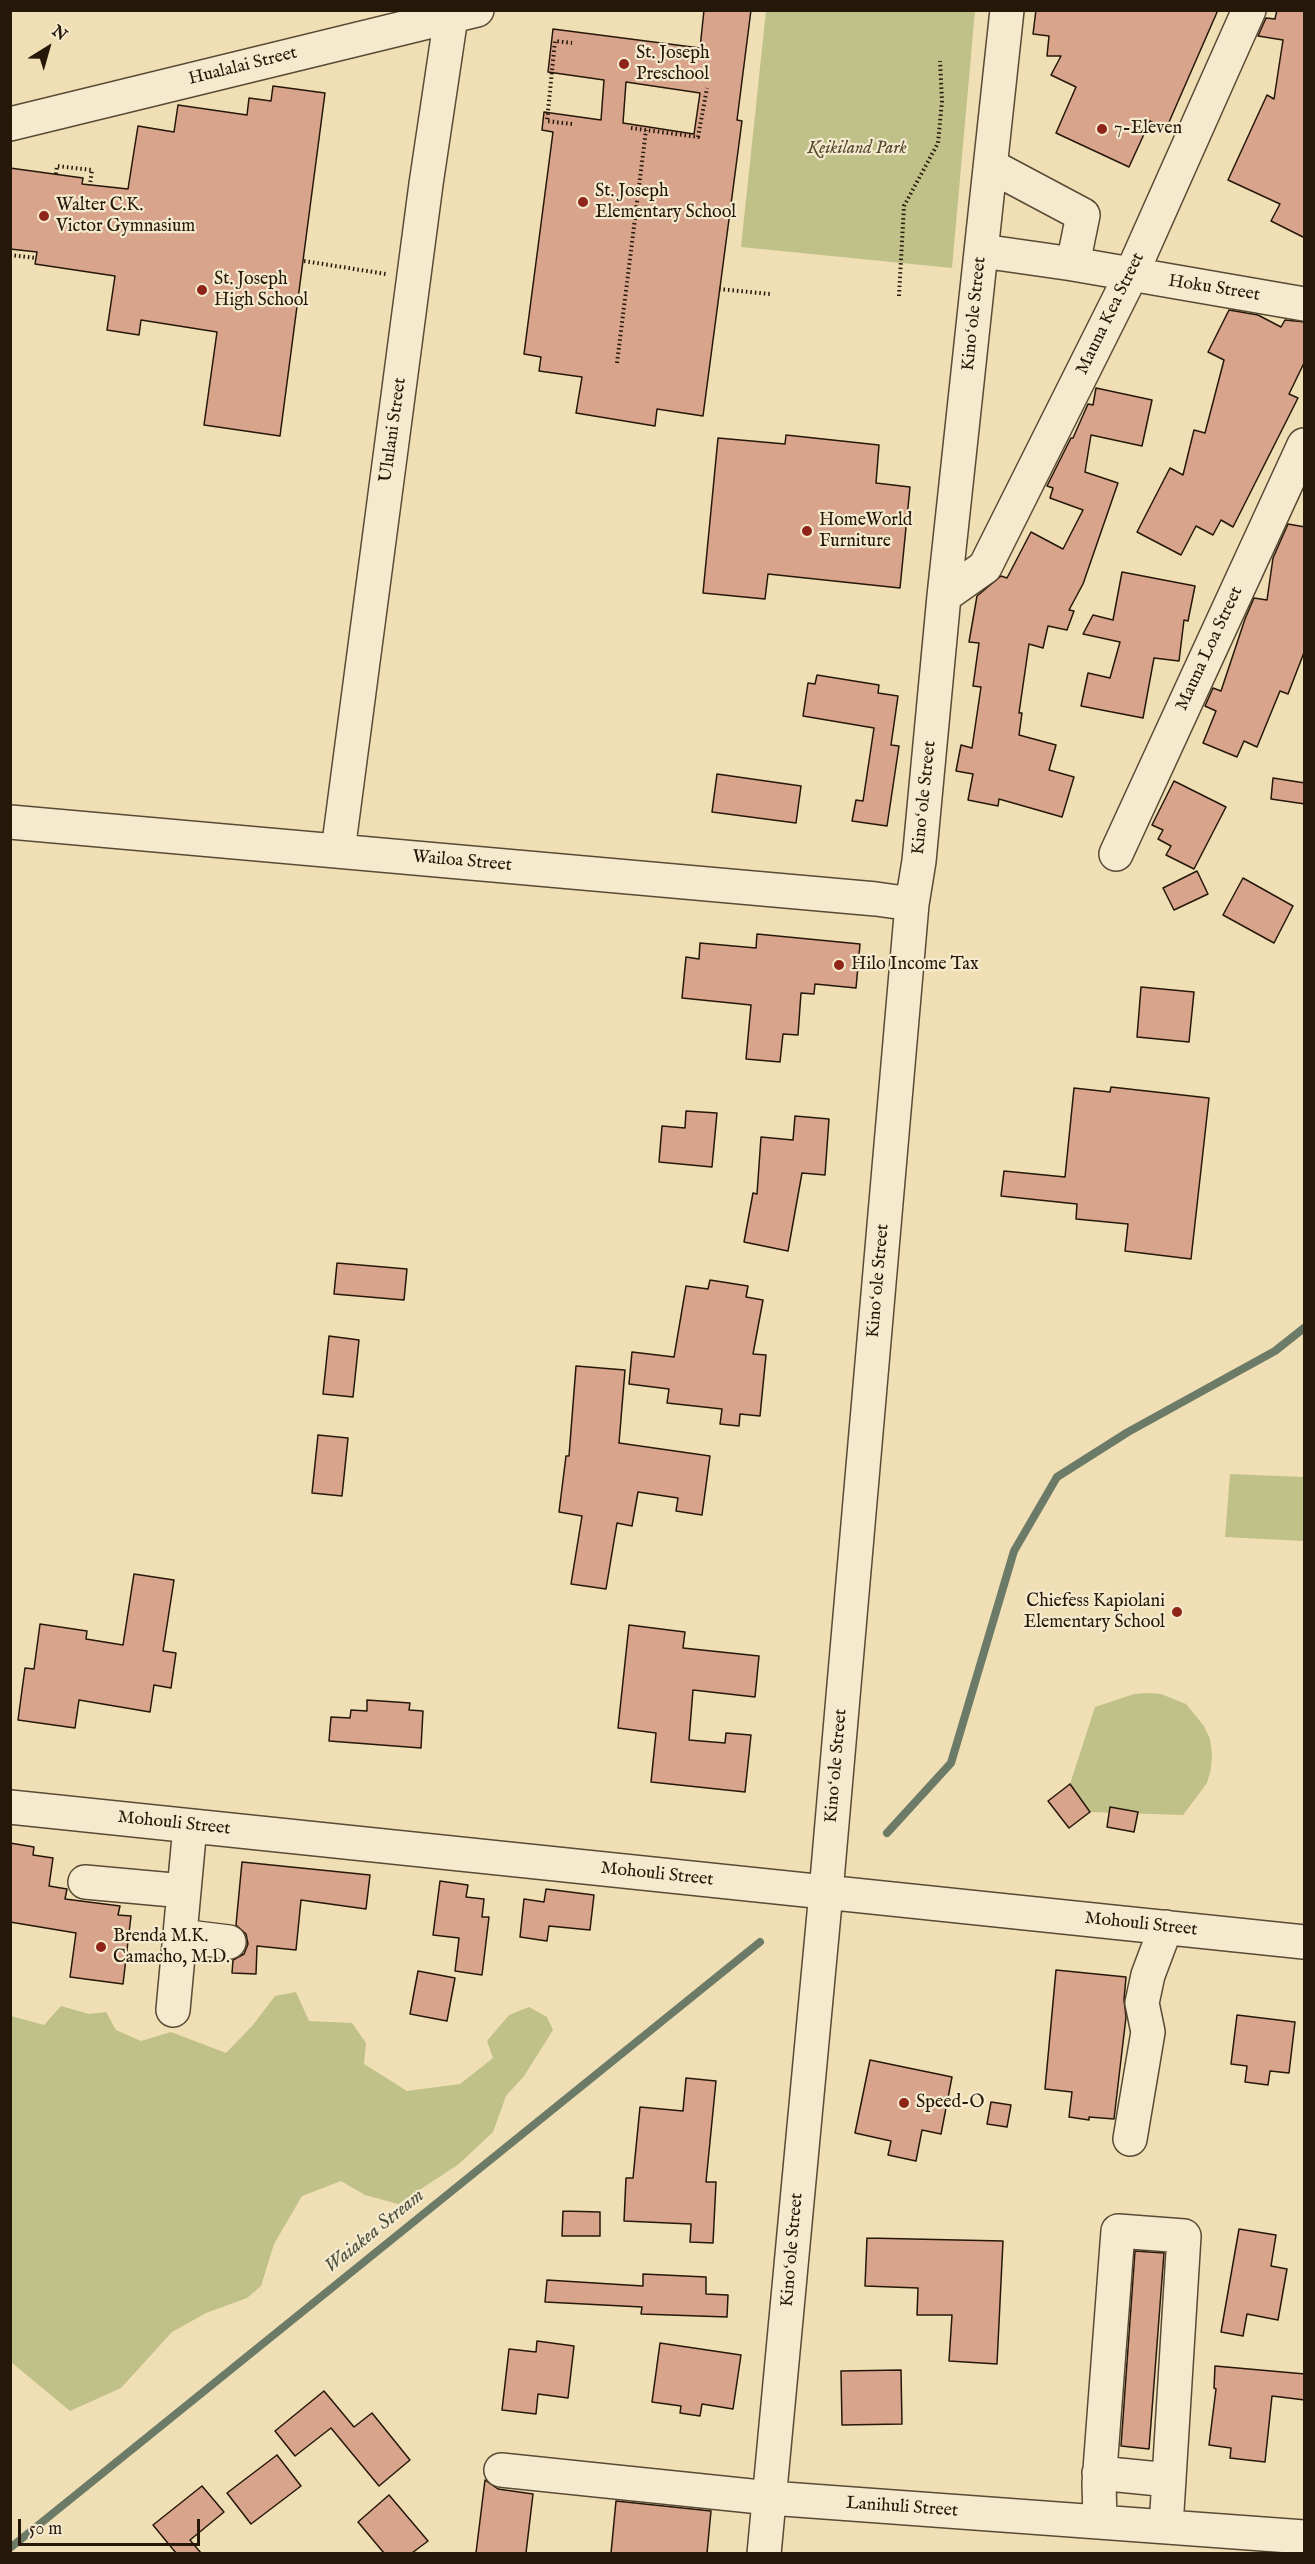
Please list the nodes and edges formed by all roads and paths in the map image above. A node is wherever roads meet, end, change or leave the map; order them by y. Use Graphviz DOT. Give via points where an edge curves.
graph roads {
  1 [pos="1007,10"];
  2 [pos="1249,10"];
  3 [pos="460,13"];
  4 [pos="572,43"];
  5 [pos="940,61"];
  6 [pos="707,88"];
  7 [pos="10,124"];
  8 [pos="572,124"];
  9 [pos="631,128"];
  10 [pos="646,130"];
  11 [pos="991,166"];
  12 [pos="56,174"];
  13 [pos="90,185"];
  14 [pos="982,251"];
  15 [pos="10,255"];
  16 [pos="36,258"];
  17 [pos="304,261"];
  18 [pos="1073,264"];
  19 [pos="1131,275"];
  20 [pos="414,279"];
  21 [pos="719,289"];
  22 [pos="770,294"];
  23 [pos="899,296"];
  24 [pos="1305,304"];
  25 [pos="617,363"];
  26 [pos="1305,445"];
  27 [pos="944,596"];
  28 [pos="10,822"];
  29 [pos="338,851"];
  30 [pos="1116,854"];
  31 [pos="912,904"];
  32 [pos="10,1808"];
  33 [pos="190,1826"];
  34 [pos="85,1882"];
  35 [pos="184,1891"];
  36 [pos="826,1892"];
  37 [pos="1166,1927"];
  38 [pos="180,1936"];
  39 [pos="229,1942"];
  40 [pos="1305,1942"];
  41 [pos="173,2010"];
  42 [pos="1130,2139"];
  43 [pos="501,2470"];
  44 [pos="1099,2473"];
  45 [pos="1169,2480"];
  46 [pos="770,2498"];
  47 [pos="1100,2522"];
  48 [pos="1166,2527"];
  49 [pos="1305,2537"];
  50 [pos="764,2553"];
  1 -- 11 [label="street, Kinoʻole Street"];
  2 -- 19 [label="street, Mauna Kea Street"];
  3 -- 7 [label="street, Hualalai Street"];
  3 -- 20 [label="street, Ululani Street"];
  4 -- 8 [label="path" via="555,41 547,121"];
  5 -- 23 [label="path" via="938,143 904,206"];
  6 -- 10 [label="path" via="698,137"];
  9 -- 10 [label="path"];
  10 -- 25 [label="path"];
  11 -- 14 [label="street, Kinoʻole Street"];
  11 -- 18 [label="street" via="1083,214"];
  12 -- 13 [label="path" via="57,166 92,170"];
  14 -- 18 [label="street, Hoku Street"];
  14 -- 27 [label="street, Kinoʻole Street"];
  15 -- 16 [label="path"];
  17 -- 20 [label="path"];
  18 -- 19 [label="street, Hoku Street"];
  19 -- 24 [label="street, Hoku Street"];
  19 -- 27 [label="street, Mauna Kea Street" via="985,567"];
  20 -- 29 [label="street, Ululani Street"];
  21 -- 22 [label="path"];
  26 -- 30 [label="street, Mauna Loa Street"];
  27 -- 31 [label="street, Kinoʻole Street"];
  28 -- 29 [label="street, Wailoa Street"];
  29 -- 31 [label="street, Wailoa Street"];
  31 -- 36 [label="street, Kinoʻole Street"];
  32 -- 33 [label="street, Mohouli Street"];
  33 -- 35 [label="street"];
  33 -- 36 [label="street, Mohouli Street"];
  34 -- 35 [label="street"];
  35 -- 38 [label="street"];
  36 -- 37 [label="street, Mohouli Street"];
  36 -- 46 [label="street, Kinoʻole Street"];
  37 -- 40 [label="street, Mohouli Street"];
  37 -- 42 [label="street" via="1142,2002 1148,2032"];
  38 -- 39 [label="street"];
  38 -- 41 [label="street"];
  43 -- 46 [label="street, Lanihuli Street"];
  44 -- 45 [label="street"];
  44 -- 45 [label="street" via="1118,2231 1184,2236"];
  44 -- 47 [label="street"];
  45 -- 48 [label="street"];
  46 -- 47 [label="street, Lanihuli Street"];
  46 -- 50 [label="street, Kinoʻole Street"];
  47 -- 48 [label="street, Lanihuli Street"];
  48 -- 49 [label="street, Lanihuli Street"];
}
